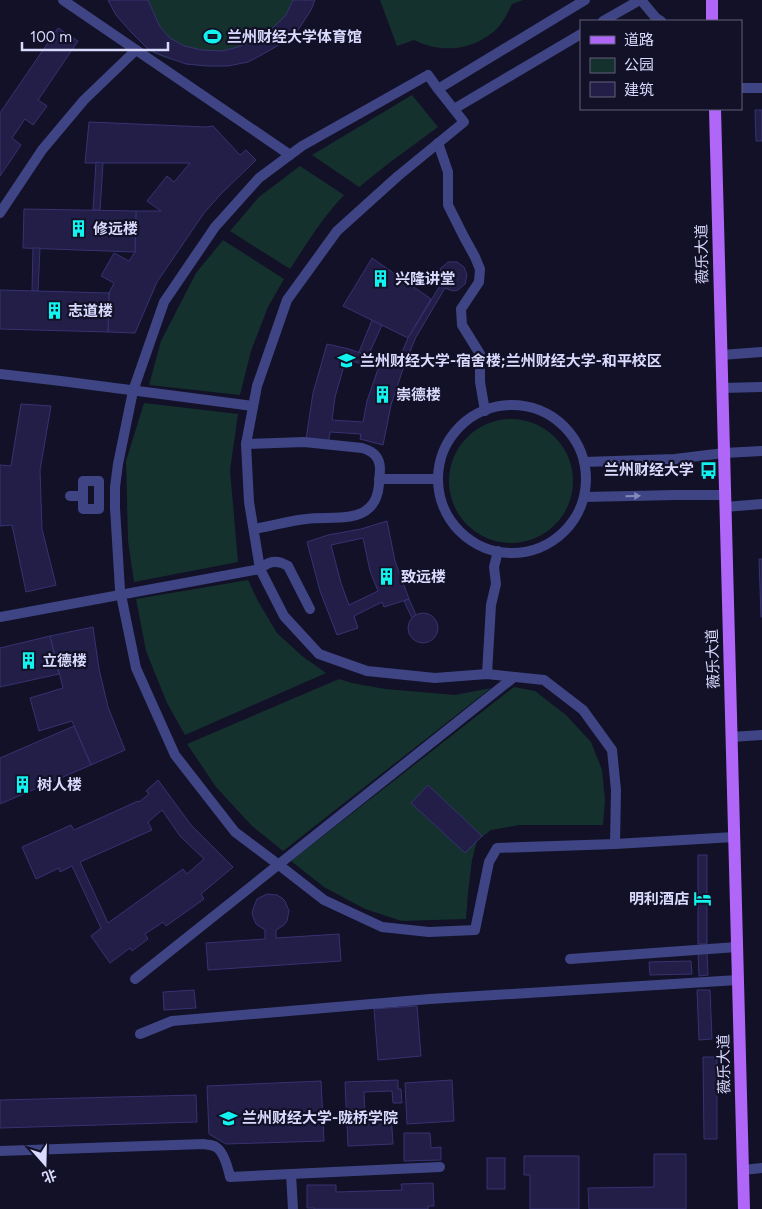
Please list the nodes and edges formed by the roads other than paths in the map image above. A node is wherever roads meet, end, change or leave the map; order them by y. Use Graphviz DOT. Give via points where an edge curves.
graph roads {
  1 [pos="63,0"];
  2 [pos="585,0"];
  3 [pos="641,0"];
  4 [pos="712,0"];
  5 [pos="605,20"];
  6 [pos="659,20"];
  7 [pos="712,20"];
  8 [pos="580,35"];
  9 [pos="136,50"];
  10 [pos="742,88"];
  11 [pos="762,88"];
  12 [pos="438,89"];
  13 [pos="454,109"];
  14 [pos="715,110"];
  15 [pos="438,143"];
  16 [pos="290,154"];
  17 [pos="0,213"];
  18 [pos="762,352"];
  19 [pos="721,355"];
  20 [pos="0,374"];
  21 [pos="722,388"];
  22 [pos="762,388"];
  23 [pos="133,391"];
  24 [pos="253,406"];
  25 [pos="485,410"];
  26 [pos="246,444"];
  27 [pos="762,451"];
  28 [pos="724,453"];
  29 [pos="584,462"];
  30 [pos="379,479"];
  31 [pos="438,479"];
  32 [pos="99,495"];
  33 [pos="115,495"];
  34 [pos="70,496"];
  35 [pos="83,496"];
  36 [pos="584,497"];
  37 [pos="725,501"];
  38 [pos="762,504"];
  39 [pos="254,529"];
  40 [pos="498,551"];
  41 [pos="260,569"];
  42 [pos="121,594"];
  43 [pos="310,609"];
  44 [pos="0,617"];
  45 [pos="486,674"];
  46 [pos="514,677"];
  47 [pos="762,735"];
  48 [pos="731,737"];
  49 [pos="734,837"];
  50 [pos="615,844"];
  51 [pos="279,865"];
  52 [pos="737,946"];
  53 [pos="570,960"];
  54 [pos="135,979"];
  55 [pos="738,980"];
  56 [pos="140,1034"];
  57 [pos="0,1151"];
  58 [pos="440,1167"];
  59 [pos="762,1168"];
  60 [pos="743,1170"];
  61 [pos="291,1174"];
  62 [pos="293,1209"];
  63 [pos="744,1209"];
  1 -- 9 [label="street"];
  2 -- 12 [label="street"];
  3 -- 5 [label="street"];
  3 -- 6 [label="street"];
  4 -- 7 [label="main road"];
  8 -- 13 [label="street"];
  9 -- 16 [label="street"];
  9 -- 17 [label="street" via="84,100 42,150"];
  10 -- 11 [label="street"];
  12 -- 13 [label="street"];
  12 -- 16 [label="street" via="428,75"];
  13 -- 15 [label="street" via="464,122"];
  14 -- 19 [label="main road, 薇乐大道"];
  15 -- 24 [label="street" via="337,231 287,300"];
  15 -- 25 [label="street" via="448,172 448,205 480,269 479,282 461,309 462,325 480,354"];
  16 -- 23 [label="street" via="259,178 215,226 164,302"];
  18 -- 19 [label="street"];
  19 -- 21 [label="main road, 薇乐大道"];
  20 -- 23 [label="street"];
  21 -- 22 [label="street"];
  21 -- 28 [label="main road, 薇乐大道"];
  23 -- 24 [label="street"];
  23 -- 33 [label="street"];
  24 -- 26 [label="street"];
  25 -- 29 [label="street" via="516,406 547,414 571,434"];
  25 -- 31 [label="street" via="452,436 443,455"];
  26 -- 30 [label="street" via="304,442 368,449 378,458"];
  26 -- 39 [label="street"];
  27 -- 28 [label="street"];
  28 -- 29 [label="street" via="674,459"];
  28 -- 37 [label="main road, 薇乐大道"];
  29 -- 36 [label="street"];
  30 -- 31 [label="street"];
  30 -- 39 [label="street" via="375,502 362,513"];
  31 -- 40 [label="street" via="440,496 454,524 469,539"];
  32 -- 33 [label="street"];
  32 -- 35 [label="street" via="99,509 83,509"];
  32 -- 35 [label="street" via="99,480 83,481"];
  33 -- 42 [label="street"];
  34 -- 35 [label="street"];
  36 -- 37 [label="street, one-way"];
  36 -- 40 [label="street" via="572,522 549,543 519,552"];
  37 -- 38 [label="street"];
  37 -- 48 [label="main road, 薇乐大道"];
  39 -- 41 [label="street"];
  40 -- 45 [label="street"];
  41 -- 42 [label="street"];
  41 -- 43 [label="street" via="276,561 288,566"];
  41 -- 45 [label="street" via="284,616 318,654 367,671 435,678"];
  42 -- 44 [label="street"];
  42 -- 51 [label="street" via="136,668 175,755 235,832"];
  45 -- 46 [label="street"];
  46 -- 50 [label="street" via="544,680 583,710 612,750 616,790"];
  46 -- 51 [label="street"];
  47 -- 48 [label="street"];
  48 -- 49 [label="main road, 薇乐大道"];
  49 -- 50 [label="street"];
  49 -- 52 [label="main road, 薇乐大道"];
  50 -- 51 [label="street" via="497,848 489,862 475,930 429,932 382,927 324,900"];
  51 -- 54 [label="street"];
  52 -- 53 [label="street"];
  52 -- 55 [label="main road, 薇乐大道"];
  55 -- 56 [label="street" via="430,999 172,1021"];
  55 -- 60 [label="main road, 薇乐大道"];
  57 -- 61 [label="street" via="204,1144 217,1147 228,1166 230,1177"];
  58 -- 61 [label="street"];
  59 -- 60 [label="street"];
  60 -- 63 [label="main road, 薇乐大道"];
  61 -- 62 [label="street"];
}
